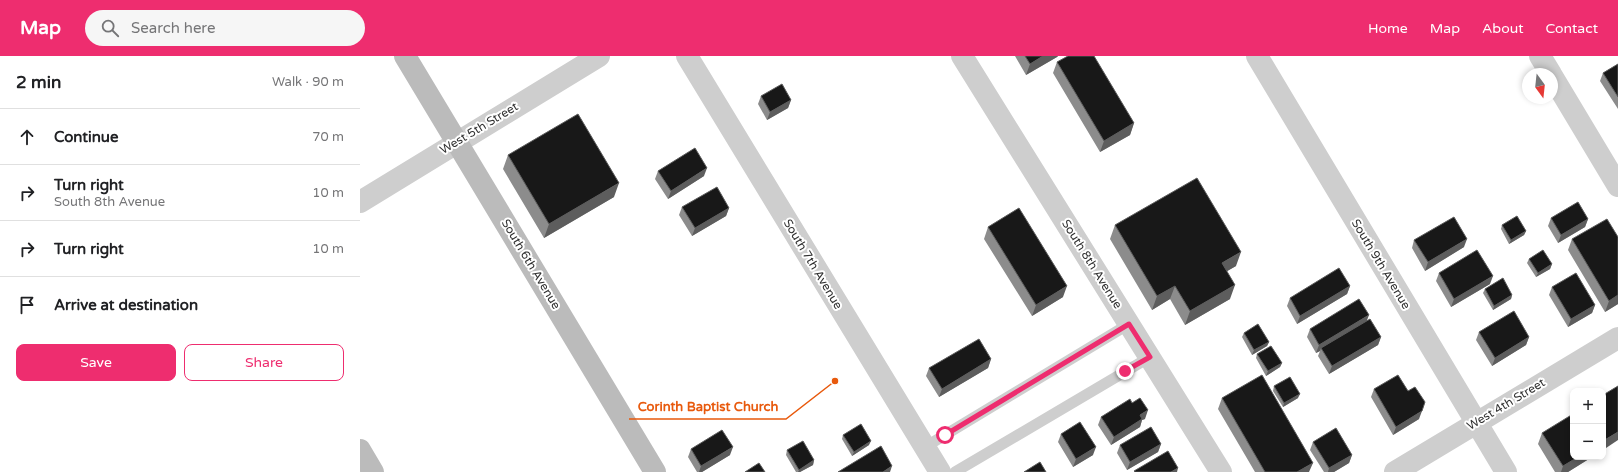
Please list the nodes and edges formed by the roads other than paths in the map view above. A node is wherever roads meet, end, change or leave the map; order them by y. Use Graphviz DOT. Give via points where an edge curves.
graph roads {
  1 [pos="406,56"];
  2 [pos="599,56"];
  3 [pos="687,56"];
  4 [pos="962,56"];
  5 [pos="1257,56"];
  6 [pos="1540,56"];
  7 [pos="1547,68"];
  8 [pos="1558,87"];
  9 [pos="457,141"];
  10 [pos="1618,186"];
  11 [pos="360,202"];
  12 [pos="1129,324"];
  13 [pos="1618,338"];
  14 [pos="1150,357"];
  15 [pos="1476,422"];
  16 [pos="925,447"];
  17 [pos="360,450"];
  18 [pos="373,472"];
  19 [pos="655,472"];
  20 [pos="940,472"];
  21 [pos="955,472"];
  22 [pos="1221,472"];
  23 [pos="1395,472"];
  24 [pos="1506,472"];
  1 -- 9 [label="street, South 6th Avenue"];
  2 -- 9 [label="street, West 5th Street"];
  3 -- 16 [label="street, South 7th Avenue"];
  4 -- 12 [label="street, South 8th Avenue"];
  5 -- 15 [label="street, South 9th Avenue"];
  6 -- 7 [label="street"];
  8 -- 10 [label="street"];
  9 -- 11 [label="street, West 5th Street"];
  9 -- 19 [label="street, South 6th Avenue"];
  12 -- 14 [label="street, South 8th Avenue"];
  12 -- 16 [label="lane"];
  13 -- 15 [label="street, West 4th Street"];
  14 -- 21 [label="lane"];
  14 -- 22 [label="street, South 8th Avenue"];
  15 -- 23 [label="street, West 4th Street"];
  15 -- 24 [label="street, South 9th Avenue"];
  16 -- 20 [label="street, South 7th Avenue"];
  17 -- 18 [label="street"];
}
